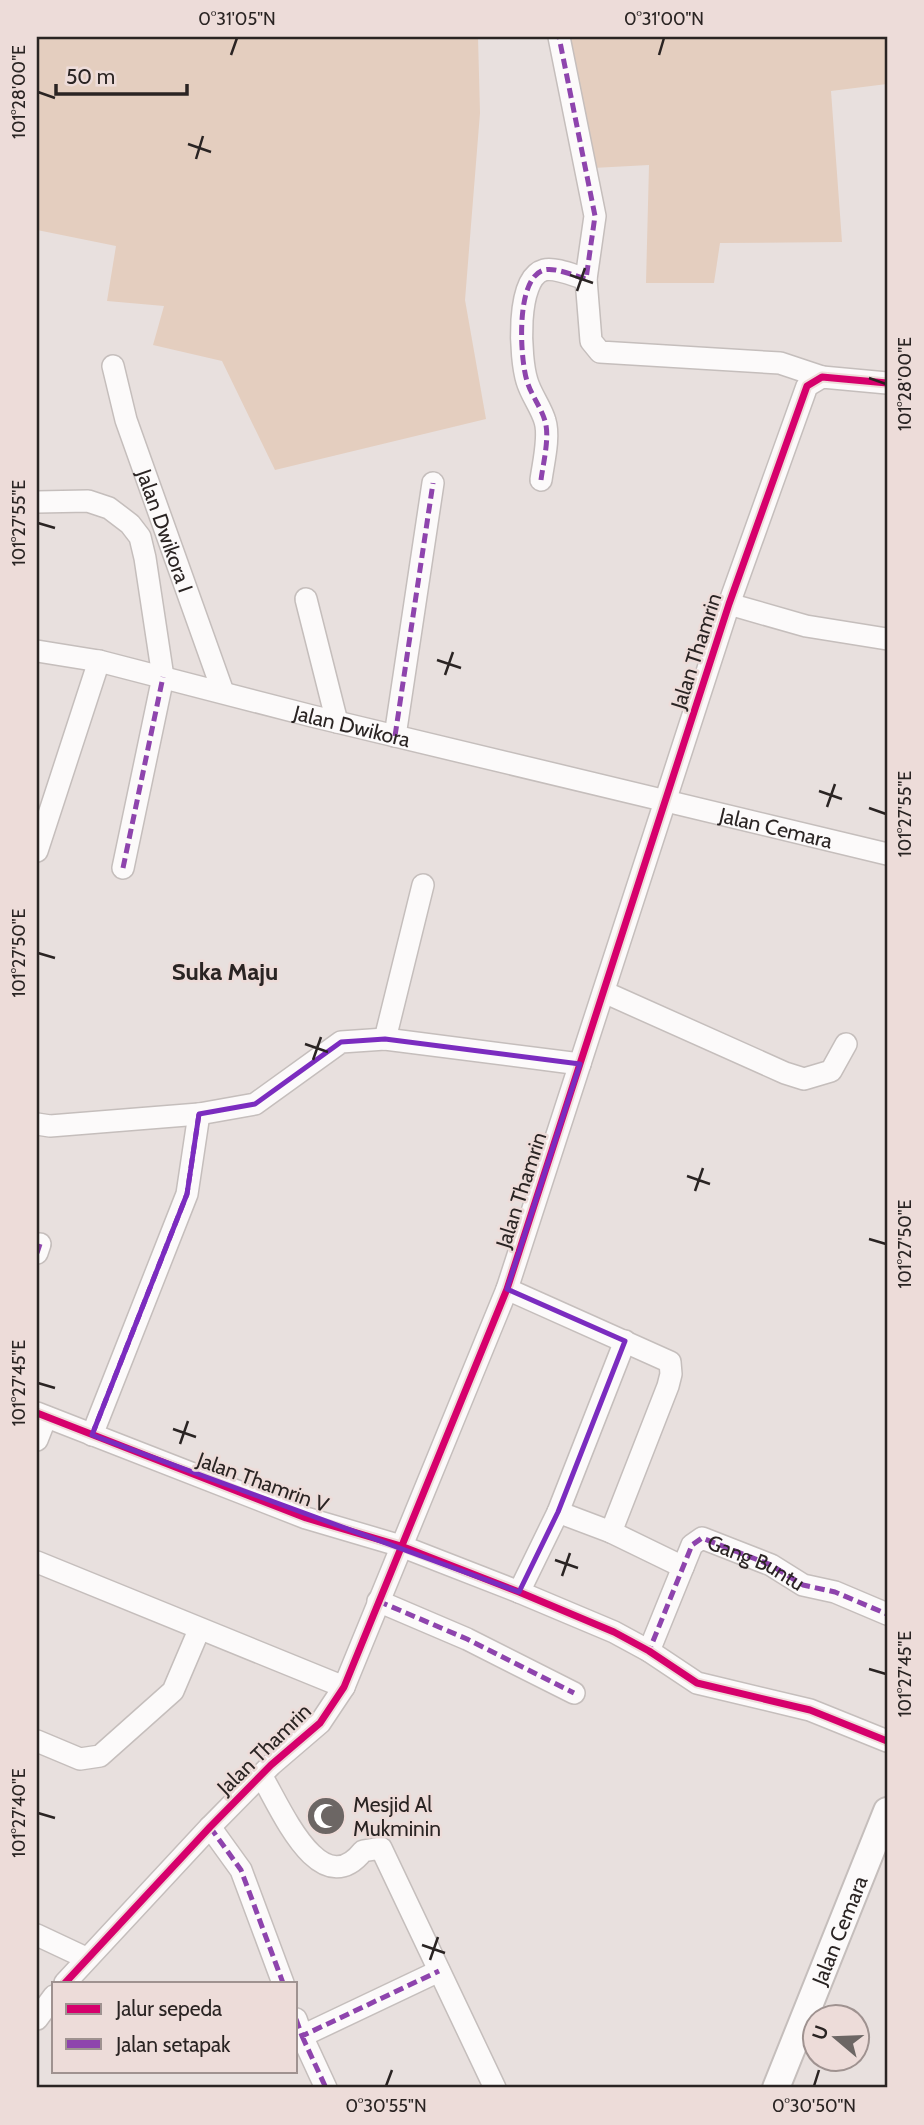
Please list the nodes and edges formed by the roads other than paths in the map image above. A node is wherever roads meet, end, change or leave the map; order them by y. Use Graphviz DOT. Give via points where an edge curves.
graph roads {
  1 [pos="559,37"];
  2 [pos="586,279"];
  3 [pos="113,366"];
  4 [pos="822,377"];
  5 [pos="887,383"];
  6 [pos="541,480"];
  7 [pos="433,483"];
  8 [pos="37,502"];
  9 [pos="306,599"];
  10 [pos="729,604"];
  11 [pos="887,639"];
  12 [pos="37,651"];
  13 [pos="99,661"];
  14 [pos="163,677"];
  15 [pos="223,692"];
  16 [pos="337,722"];
  17 [pos="395,736"];
  18 [pos="665,802"];
  19 [pos="37,852"];
  20 [pos="887,854"];
  21 [pos="123,868"];
  22 [pos="423,885"];
  23 [pos="604,992"];
  24 [pos="385,1039"];
  25 [pos="846,1044"];
  26 [pos="580,1064"];
  27 [pos="199,1114"];
  28 [pos="37,1124"];
  29 [pos="507,1289"];
  30 [pos="625,1341"];
  31 [pos="42,1415"];
  32 [pos="92,1435"];
  33 [pos="37,1440"];
  34 [pos="558,1512"];
  35 [pos="611,1532"];
  36 [pos="401,1546"];
  37 [pos="37,1563"];
  38 [pos="683,1567"];
  39 [pos="519,1592"];
  40 [pos="378,1601"];
  41 [pos="887,1614"];
  42 [pos="199,1630"];
  43 [pos="649,1651"];
  44 [pos="344,1687"];
  45 [pos="574,1693"];
  46 [pos="37,1741"];
  47 [pos="887,1741"];
  48 [pos="261,1775"];
  49 [pos="887,1811"];
  50 [pos="210,1827"];
  51 [pos="37,1936"];
  52 [pos="86,1958"];
  53 [pos="439,1971"];
  54 [pos="66,1982"];
  55 [pos="283,1982"];
  56 [pos="52,1999"];
  57 [pos="37,2019"];
  58 [pos="299,2027"];
  59 [pos="326,2088"];
  60 [pos="495,2088"];
  61 [pos="776,2088"];
  1 -- 2 [label="street" via="595,216"];
  2 -- 4 [label="street" via="591,341 600,352 780,363"];
  2 -- 6 [label="street" via="547,269 537,273 531,279 521,317 522,366 546,423"];
  3 -- 15 [label="street, Jalan Dwikora I" via="126,420"];
  4 -- 5 [label="street"];
  4 -- 10 [label="street, Jalan Thamrin" via="807,386"];
  7 -- 17 [label="street"];
  8 -- 14 [label="street" via="88,501 109,508 140,537"];
  9 -- 16 [label="street"];
  10 -- 11 [label="street" via="806,626"];
  10 -- 18 [label="street, Jalan Thamrin"];
  12 -- 13 [label="street, Jalan Dwikora"];
  13 -- 14 [label="street, Jalan Dwikora"];
  13 -- 19 [label="street"];
  14 -- 15 [label="street, Jalan Dwikora"];
  14 -- 21 [label="street"];
  15 -- 16 [label="street, Jalan Dwikora"];
  16 -- 17 [label="street, Jalan Dwikora"];
  17 -- 18 [label="street, Jalan Dwikora"];
  18 -- 20 [label="street, Jalan Cemara"];
  18 -- 23 [label="street, Jalan Thamrin"];
  22 -- 24 [label="street"];
  23 -- 25 [label="street" via="804,1079 831,1071"];
  23 -- 26 [label="street, Jalan Thamrin"];
  24 -- 26 [label="street"];
  24 -- 27 [label="street" via="341,1042 255,1104"];
  26 -- 29 [label="street, Jalan Thamrin"];
  27 -- 28 [label="street"];
  27 -- 32 [label="street" via="187,1194"];
  29 -- 30 [label="street"];
  29 -- 36 [label="street, Jalan Thamrin"];
  30 -- 34 [label="street"];
  30 -- 35 [label="street" via="670,1362 671,1374"];
  31 -- 32 [label="street, Jalan Thamrin V"];
  31 -- 33 [label="street"];
  32 -- 36 [label="street, Jalan Thamrin V" via="306,1518"];
  34 -- 35 [label="street"];
  34 -- 39 [label="street"];
  35 -- 38 [label="street"];
  36 -- 39 [label="street, Jalan Thamrin V"];
  36 -- 40 [label="street, Jalan Thamrin"];
  37 -- 42 [label="street"];
  38 -- 41 [label="street, Gang Buntu" via="692,1545 702,1538 771,1565 803,1585 835,1592"];
  38 -- 43 [label="street, Gang Buntu"];
  39 -- 43 [label="street, Jalan Thamrin V"];
  40 -- 44 [label="street, Jalan Thamrin"];
  40 -- 45 [label="street"];
  42 -- 44 [label="street"];
  42 -- 46 [label="street" via="173,1691 100,1756 80,1759"];
  43 -- 47 [label="street, Jalan Thamrin V" via="696,1683 810,1710"];
  44 -- 48 [label="street, Jalan Thamrin" via="320,1723"];
  48 -- 50 [label="street, Jalan Thamrin"];
  48 -- 53 [label="street" via="305,1849 319,1863 338,1868 354,1862 363,1851 381,1848"];
  49 -- 61 [label="street, Jalan Cemara"];
  50 -- 52 [label="street, Jalan Thamrin"];
  50 -- 55 [label="street" via="241,1870"];
  51 -- 52 [label="street"];
  52 -- 54 [label="street, Jalan Thamrin"];
  53 -- 58 [label="street"];
  53 -- 60 [label="street"];
  56 -- 57 [label="street"];
  58 -- 59 [label="street"];
}
